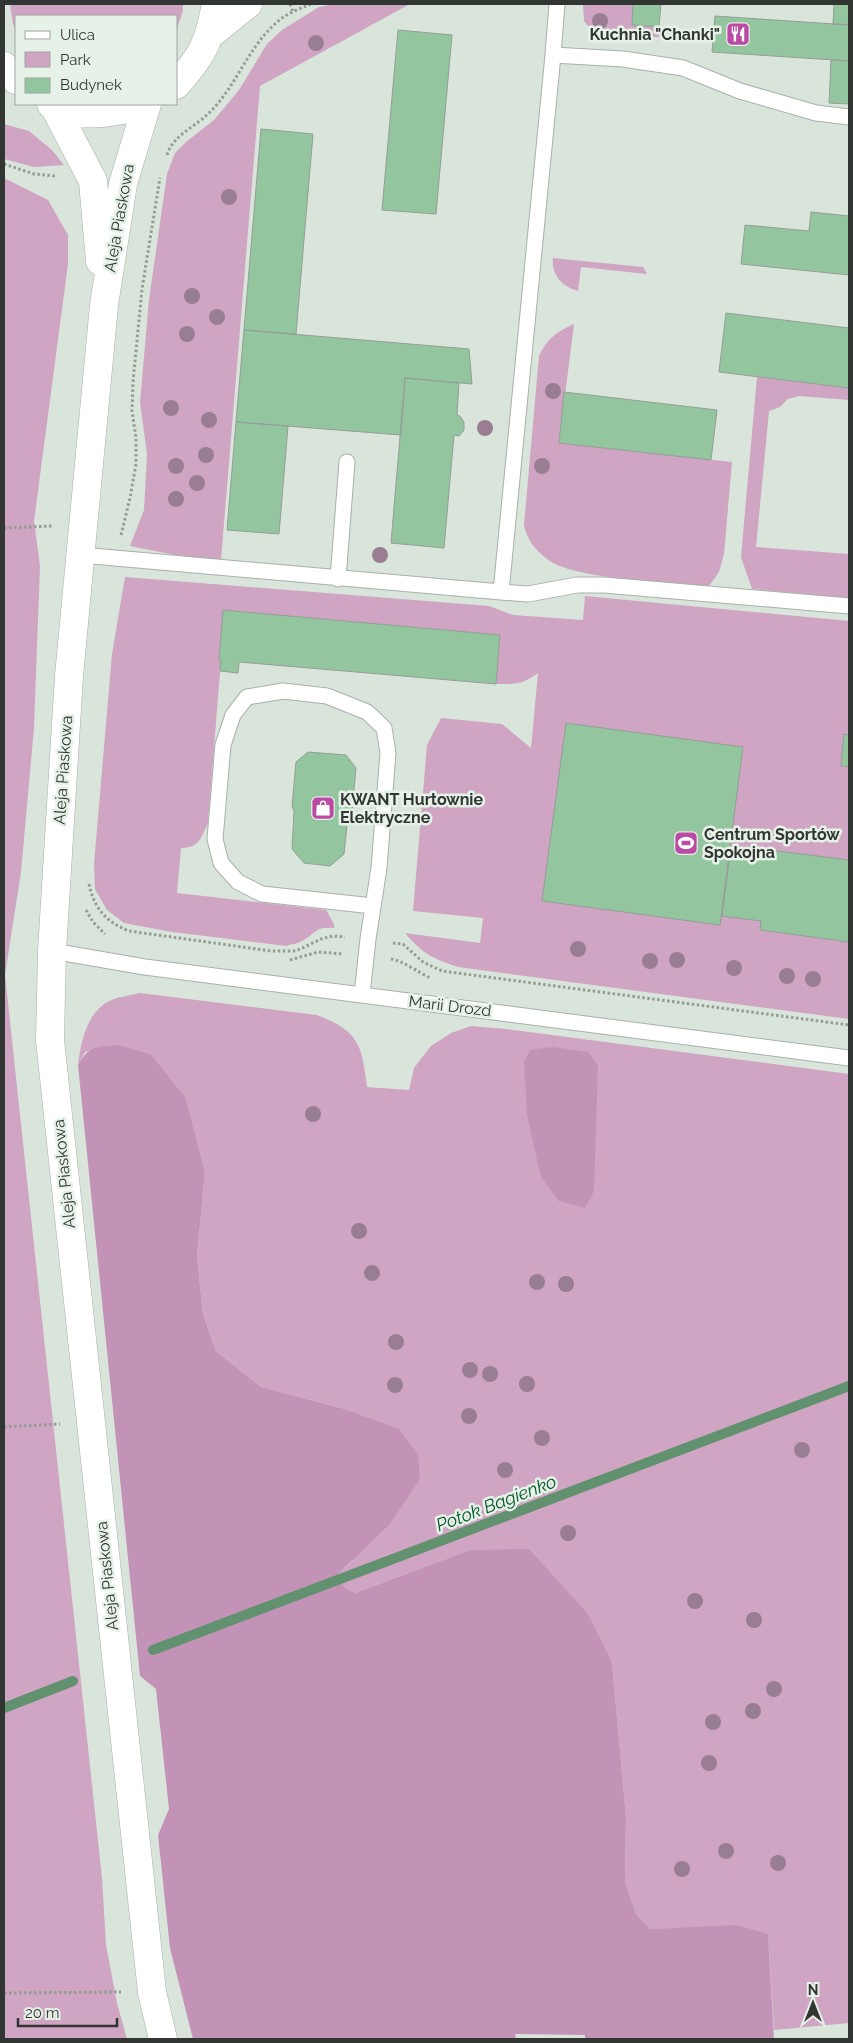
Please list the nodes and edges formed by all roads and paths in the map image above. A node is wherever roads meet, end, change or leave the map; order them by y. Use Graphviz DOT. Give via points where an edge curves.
graph roads {
  1 [pos="216,4"];
  2 [pos="248,4"];
  3 [pos="290,4"];
  4 [pos="311,4"];
  5 [pos="557,4"];
  6 [pos="292,12"];
  7 [pos="211,34"];
  8 [pos="553,55"];
  9 [pos="4,66"];
  10 [pos="15,79"];
  11 [pos="178,82"];
  12 [pos="53,105"];
  13 [pos="143,105"];
  14 [pos="146,105"];
  15 [pos="849,117"];
  16 [pos="165,159"];
  17 [pos="4,164"];
  18 [pos="160,174"];
  19 [pos="60,176"];
  20 [pos="104,305"];
  21 [pos="347,462"];
  22 [pos="58,526"];
  23 [pos="4,528"];
  24 [pos="81,555"];
  25 [pos="114,559"];
  26 [pos="338,578"];
  27 [pos="501,592"];
  28 [pos="849,606"];
  29 [pos="88,876"];
  30 [pos="83,902"];
  31 [pos="373,906"];
  32 [pos="110,937"];
  33 [pos="368,939"];
  34 [pos="52,951"];
  35 [pos="318,952"];
  36 [pos="284,961"];
  37 [pos="362,995"];
  38 [pos="849,1025"];
  39 [pos="849,1058"];
  40 [pos="65,1423"];
  41 [pos="4,1426"];
  42 [pos="4,1992"];
  43 [pos="152,1992"];
  44 [pos="163,2039"];
  1 -- 7 [label="street"];
  2 -- 7 [label="street"];
  3 -- 6 [label="path"];
  4 -- 6 [label="path"];
  5 -- 8 [label="lane"];
  6 -- 16 [label="path" via="275,23 260,40 230,90 209,113 176,138"];
  7 -- 11 [label="street" via="196,63"];
  8 -- 15 [label="lane" via="623,59 683,68 740,91 816,113"];
  8 -- 27 [label="lane"];
  9 -- 10 [label="street"];
  12 -- 13 [label="street" via="84,113 116,113"];
  12 -- 20 [label="street, Aleja Piaskowa" via="93,182"];
  14 -- 20 [label="street, Aleja Piaskowa" via="122,184"];
  17 -- 19 [label="path" via="34,174"];
  18 -- 25 [label="path" via="142,289 133,382 136,464"];
  20 -- 24 [label="street, Aleja Piaskowa"];
  21 -- 26 [label="lane"];
  22 -- 23 [label="path"];
  24 -- 25 [label="lane"];
  24 -- 34 [label="street, Aleja Piaskowa" via="69,676"];
  25 -- 26 [label="lane"];
  26 -- 27 [label="lane"];
  27 -- 28 [label="lane" via="528,594 577,585 604,585"];
  29 -- 33 [label="path" via="91,896 100,913 115,926 129,931 271,951 296,951 333,936"];
  30 -- 32 [label="path" via="93,922"];
  31 -- 31 [label="lane" via="262,894 238,882 221,863 215,839 223,745 233,716 247,697 283,691 326,696 367,712 384,728 388,753"];
  31 -- 33 [label="lane"];
  33 -- 37 [label="lane"];
  33 -- 38 [label="path" via="403,944 423,962 442,971"];
  34 -- 37 [label="lane, Marii Drozd" via="145,967"];
  34 -- 43 [label="street, Aleja Piaskowa" via="50,1040"];
  35 -- 36 [label="path"];
  37 -- 39 [label="lane, Marii Drozd"];
  40 -- 41 [label="path"];
  42 -- 43 [label="path"];
  43 -- 44 [label="street, Aleja Piaskowa"];
}
